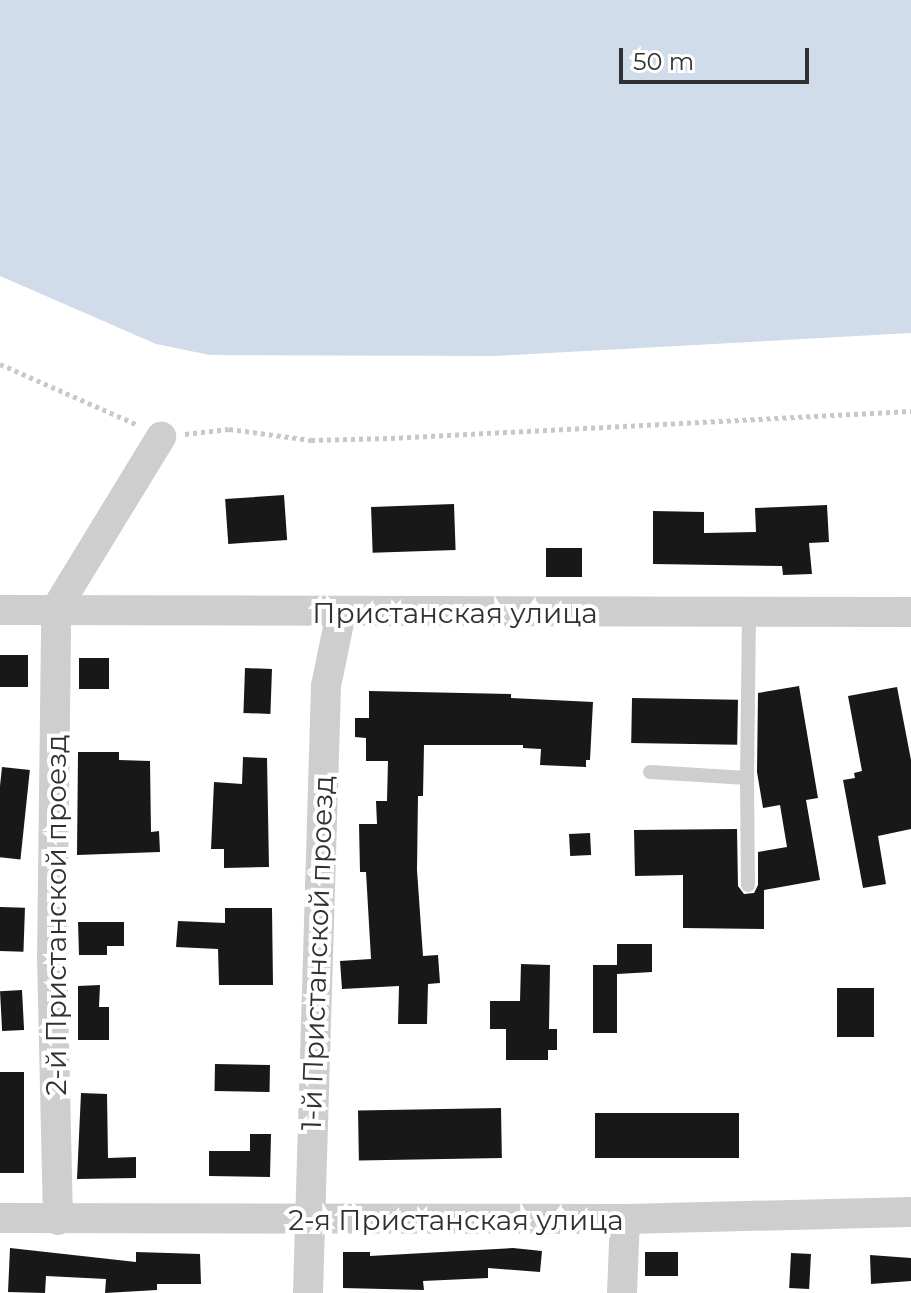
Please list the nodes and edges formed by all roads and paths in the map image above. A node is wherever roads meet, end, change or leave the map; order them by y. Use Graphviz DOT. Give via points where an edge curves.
graph roads {
  1 [pos="0,364"];
  2 [pos="911,411"];
  3 [pos="161,437"];
  4 [pos="56,609"];
  5 [pos="0,610"];
  6 [pos="749,612"];
  7 [pos="911,612"];
  8 [pos="341,613"];
  9 [pos="650,772"];
  10 [pos="747,778"];
  11 [pos="748,885"];
  12 [pos="911,1212"];
  13 [pos="0,1218"];
  14 [pos="625,1219"];
  15 [pos="58,1220"];
  16 [pos="308,1220"];
  17 [pos="308,1293"];
  18 [pos="622,1293"];
  1 -- 3 [label="path"];
  2 -- 3 [label="path" via="391,438 311,440 229,429"];
  3 -- 4 [label="street"];
  4 -- 5 [label="street, Пристанская улица"];
  4 -- 8 [label="street, Пристанская улица"];
  4 -- 15 [label="street, 2-й Пристанской проезд" via="52,960"];
  6 -- 7 [label="street, Пристанская улица"];
  6 -- 8 [label="street, Пристанская улица"];
  6 -- 10 [label="lane"];
  8 -- 16 [label="street, 1-й Пристанской проезд" via="326,686"];
  9 -- 10 [label="lane"];
  10 -- 11 [label="lane"];
  12 -- 14 [label="street, 2-я Пристанская улица"];
  13 -- 15 [label="street, 2-я Пристанская улица"];
  14 -- 16 [label="street, 2-я Пристанская улица"];
  14 -- 18 [label="street"];
  15 -- 16 [label="street, 2-я Пристанская улица"];
  16 -- 17 [label="street, 1-й Пристанской проезд"];
}
